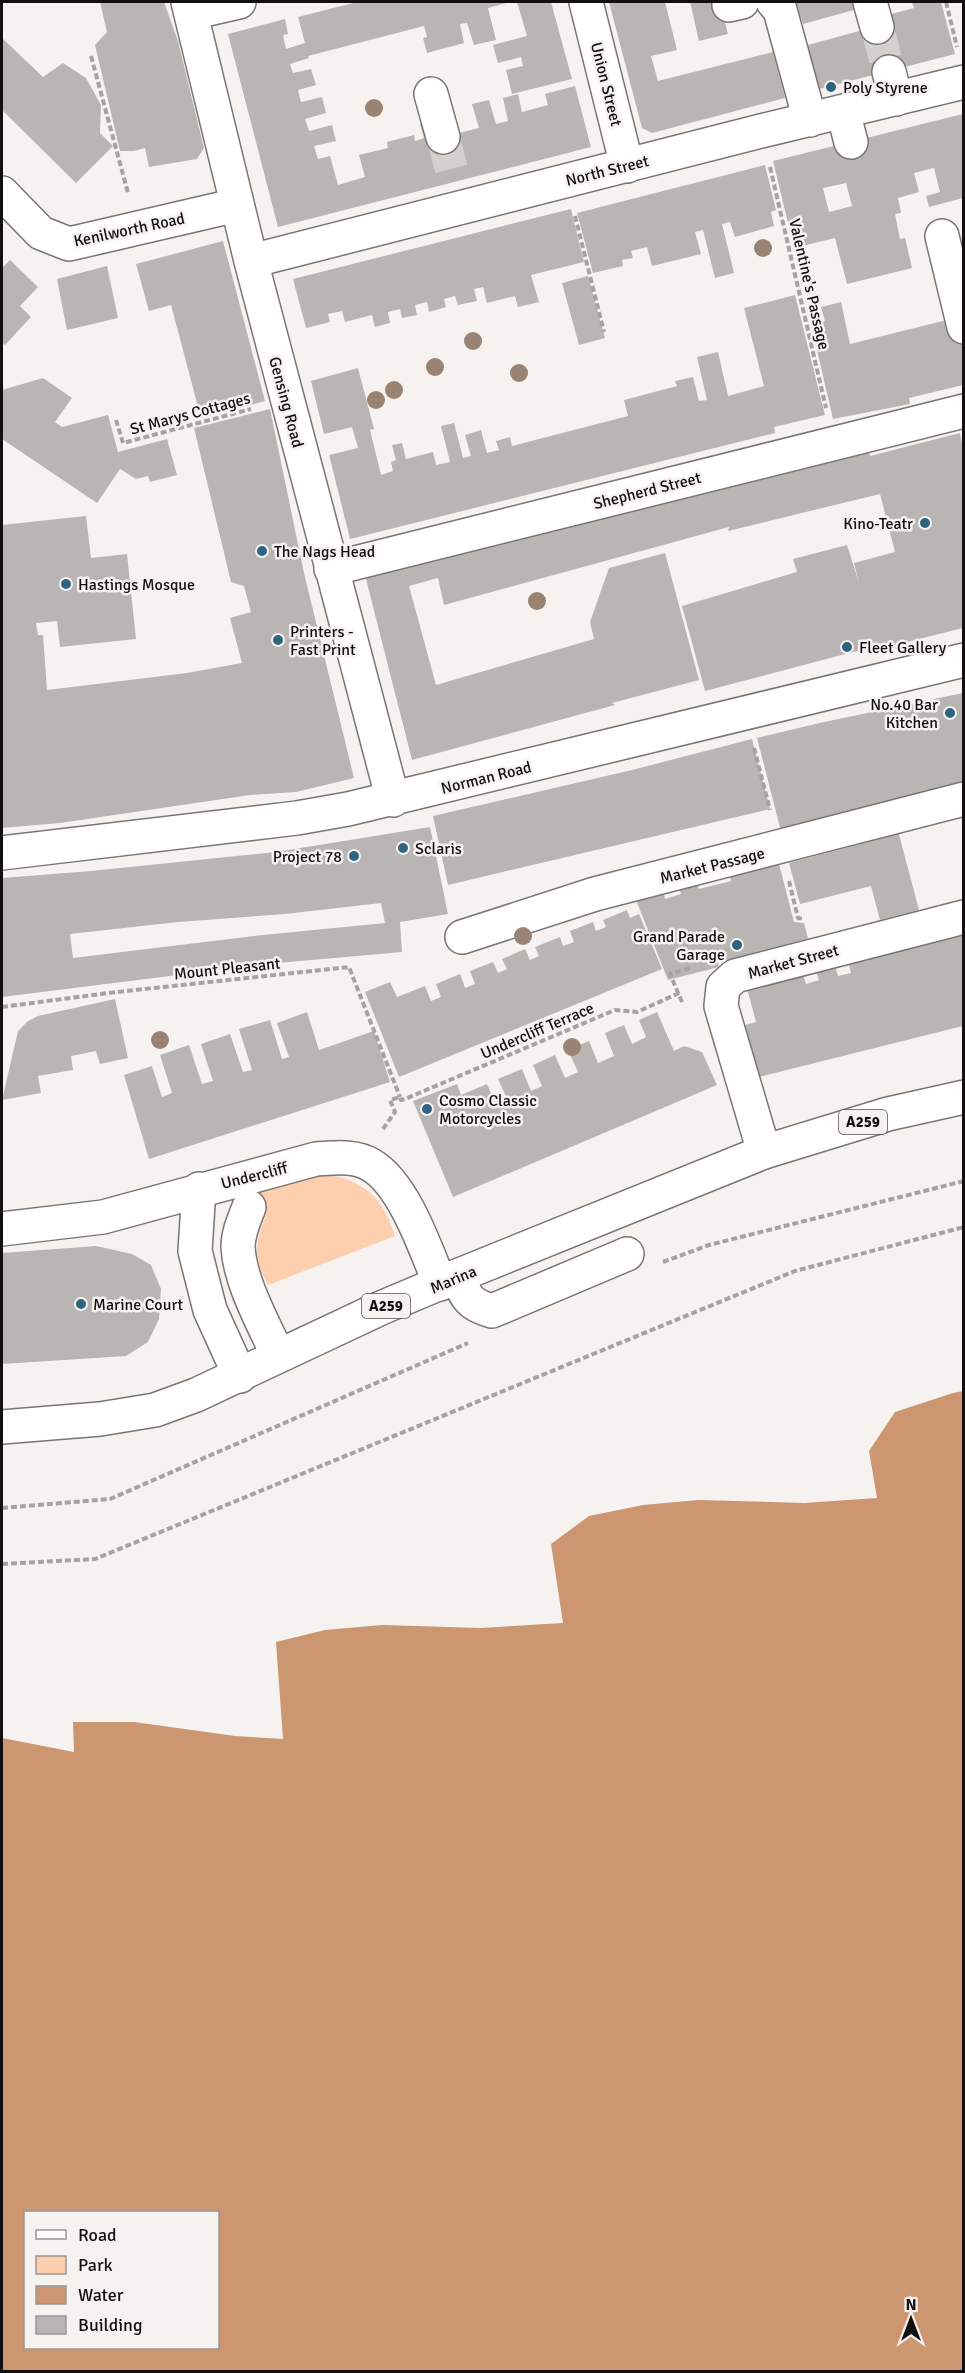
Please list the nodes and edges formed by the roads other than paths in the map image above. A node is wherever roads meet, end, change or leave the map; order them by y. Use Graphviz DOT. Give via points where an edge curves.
graph roads {
  1 [pos="239,2"];
  2 [pos="586,2"];
  3 [pos="773,2"];
  4 [pos="190,7"];
  5 [pos="961,68"];
  6 [pos="431,94"];
  7 [pos="810,120"];
  8 [pos="442,137"];
  9 [pos="627,166"];
  10 [pos="2,193"];
  11 [pos="237,205"];
  12 [pos="942,236"];
  13 [pos="251,261"];
  14 [pos="963,327"];
  15 [pos="963,411"];
  16 [pos="331,569"];
  17 [pos="963,660"];
  18 [pos="963,799"];
  19 [pos="393,800"];
  20 [pos="2,853"];
  21 [pos="963,917"];
  22 [pos="462,937"];
  23 [pos="963,1097"];
  24 [pos="764,1152"];
  25 [pos="199,1189"];
  26 [pos="249,1207"];
  27 [pos="2,1229"];
  28 [pos="627,1254"];
  29 [pos="448,1280"];
  30 [pos="278,1356"];
  31 [pos="240,1376"];
  32 [pos="2,1427"];
  1 -- 4 [label="main road"];
  2 -- 9 [label="main road, Union Street"];
  3 -- 7 [label="main road" via="780,10"];
  4 -- 11 [label="main road, Gensing Road"];
  5 -- 7 [label="main road, North Street" via="893,85 847,127"];
  6 -- 8 [label="main road"];
  7 -- 9 [label="main road, North Street"];
  9 -- 13 [label="main road, North Street" via="566,181 458,195"];
  10 -- 11 [label="main road, Kenilworth Road" via="41,233 69,244"];
  11 -- 13 [label="main road, Gensing Road"];
  12 -- 14 [label="main road"];
  13 -- 16 [label="main road, Gensing Road"];
  15 -- 16 [label="main road, Shepherd Street"];
  16 -- 19 [label="main road, Gensing Road"];
  17 -- 19 [label="main road, Norman Road"];
  18 -- 22 [label="main road, Market Passage" via="595,894"];
  19 -- 20 [label="main road, Norman Road" via="297,818"];
  21 -- 24 [label="main road, Market Street" via="735,976 723,987 721,1006"];
  23 -- 24 [label="main road, A259" via="888,1114"];
  24 -- 29 [label="main road, Marina / A259"];
  25 -- 27 [label="main road, Undercliff" via="103,1217"];
  25 -- 29 [label="main road, Undercliff" via="316,1159 360,1160 372,1165 391,1184"];
  25 -- 31 [label="main road" via="195,1251 210,1310"];
  26 -- 30 [label="main road" via="238,1246 242,1274"];
  28 -- 29 [label="main road, Undercliff" via="492,1311 478,1308"];
  29 -- 30 [label="main road, Marina / A259"];
  30 -- 31 [label="main road, Marina / A259"];
  31 -- 32 [label="main road, Marina / A259" via="155,1410"];
}
